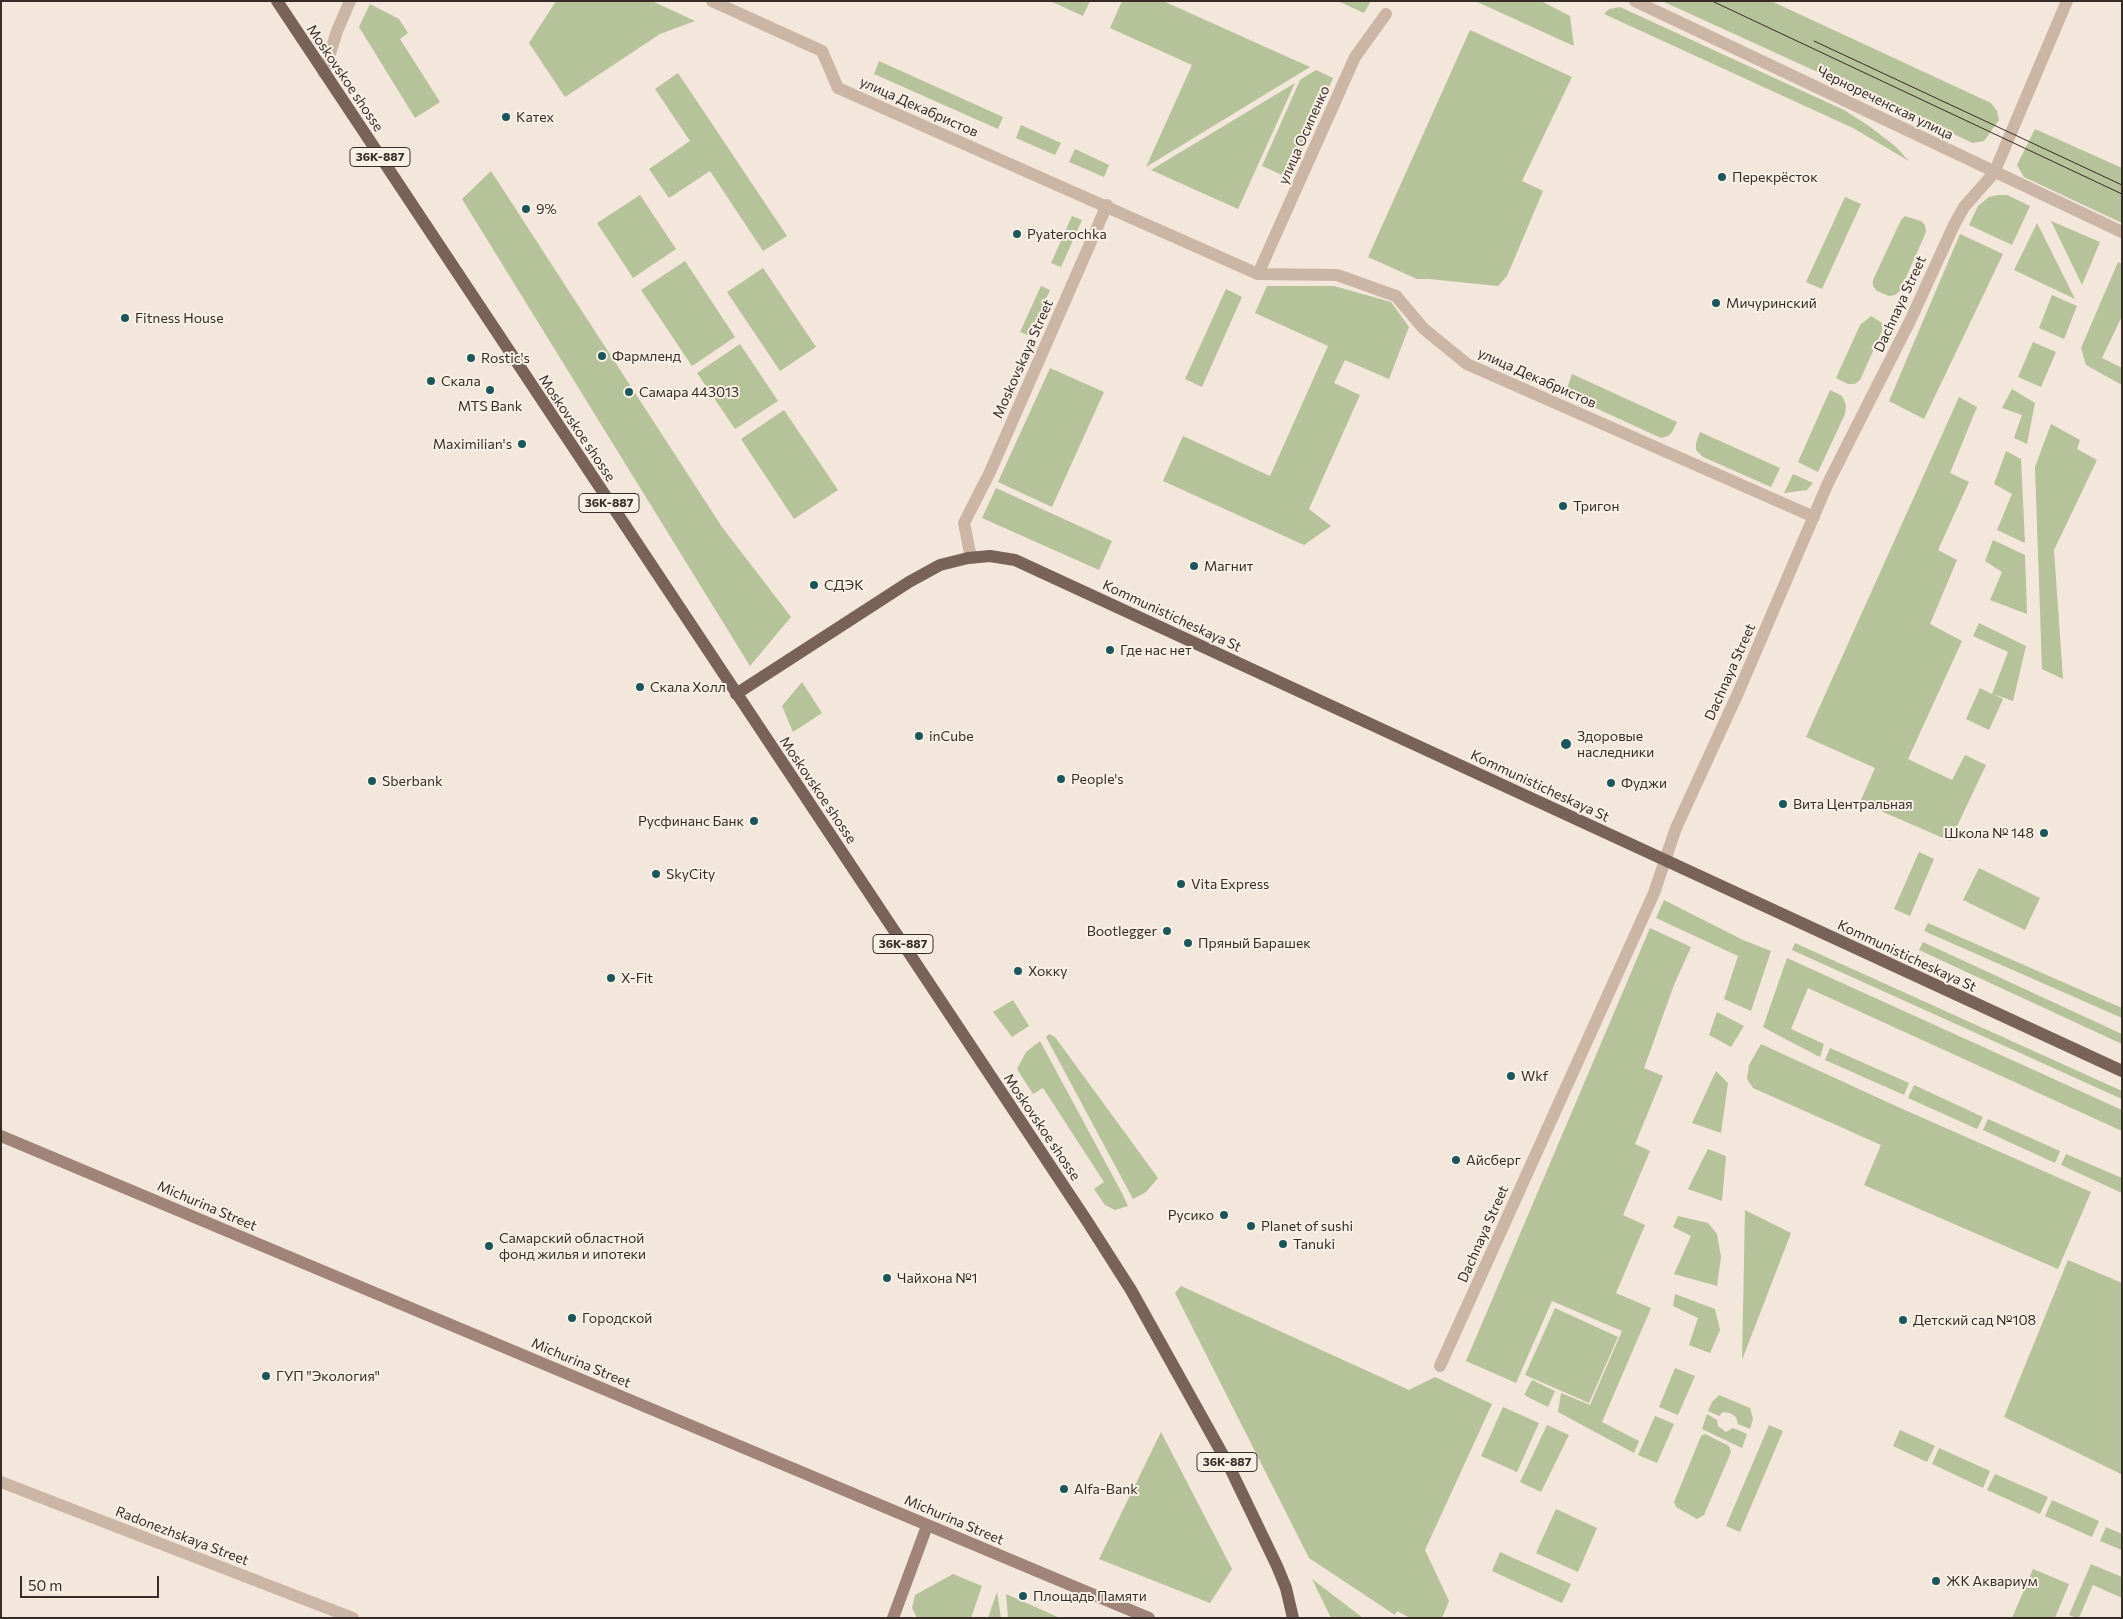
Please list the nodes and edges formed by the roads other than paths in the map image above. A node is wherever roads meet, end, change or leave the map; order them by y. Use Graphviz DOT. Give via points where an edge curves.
graph roads {
  1 [pos="277,1"];
  2 [pos="350,1"];
  3 [pos="712,1"];
  4 [pos="1635,1"];
  5 [pos="2067,1"];
  6 [pos="1386,14"];
  7 [pos="324,73"];
  8 [pos="1994,173"];
  9 [pos="1107,206"];
  10 [pos="2122,232"];
  11 [pos="1258,274"];
  12 [pos="1814,517"];
  13 [pos="971,558"];
  14 [pos="736,694"];
  15 [pos="1664,860"];
  16 [pos="2122,1071"];
  17 [pos="1,1136"];
  18 [pos="1440,1366"];
  19 [pos="1,1482"];
  20 [pos="927,1526"];
  21 [pos="353,1618"];
  22 [pos="893,1618"];
  23 [pos="1148,1618"];
  24 [pos="1294,1618"];
  1 -- 7 [label="main road, Moskovskoe shosse / 36К-887"];
  2 -- 7 [label="street"];
  3 -- 9 [label="street, улица Декабристов" via="822,51 838,88"];
  4 -- 8 [label="street, Чернореченская улица"];
  5 -- 8 [label="street, Dachnaya Street"];
  6 -- 11 [label="street, улица Осипенко" via="1355,58"];
  7 -- 14 [label="main road, Moskovskoe shosse / 36К-887"];
  8 -- 10 [label="street, Чернореченская улица"];
  8 -- 12 [label="street, Dachnaya Street" via="1964,207 1954,225"];
  9 -- 11 [label="street, улица Декабристов"];
  9 -- 13 [label="street, Moskovskaya Street" via="990,472 964,523"];
  11 -- 12 [label="street, улица Декабристов" via="1337,275 1396,296 1424,329 1467,364"];
  12 -- 15 [label="street, Dachnaya Street"];
  13 -- 14 [label="main road, Kommunisticheskaya St" via="940,565 909,582"];
  13 -- 15 [label="main road, Kommunisticheskaya St" via="995,556 1015,560"];
  14 -- 24 [label="main road, Moskovskoe shosse / 36К-887" via="1131,1290 1228,1464 1277,1566"];
  15 -- 16 [label="main road, Kommunisticheskaya St"];
  15 -- 18 [label="street, Dachnaya Street" via="1654,893"];
  17 -- 20 [label="main road, Michurina Street"];
  19 -- 21 [label="street, Radonezhskaya Street"];
  20 -- 22 [label="main road"];
  20 -- 23 [label="main road, Michurina Street"];
}
